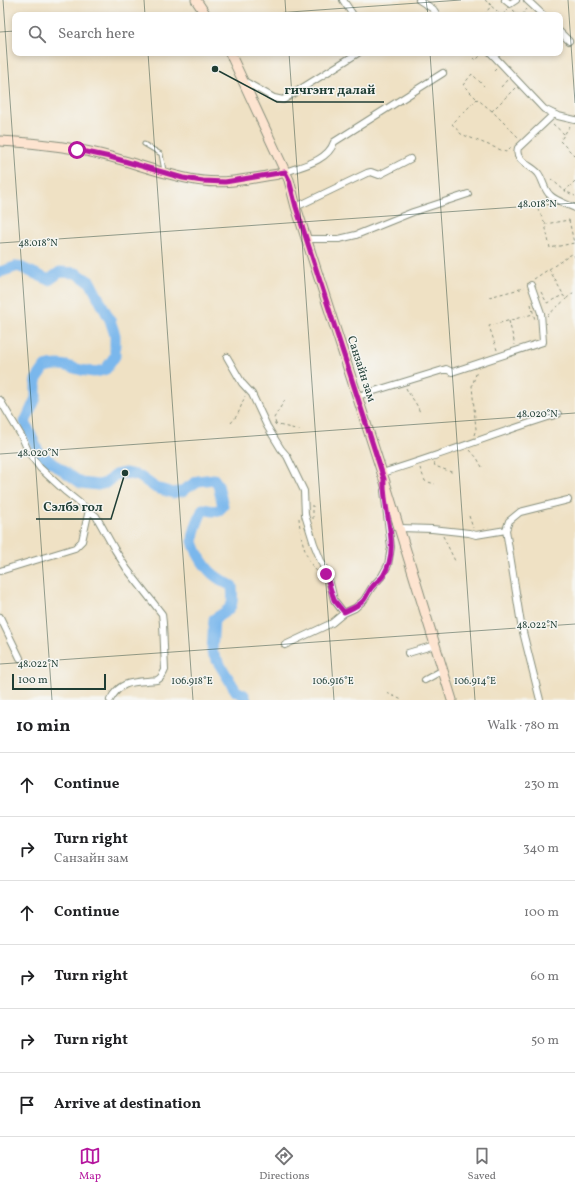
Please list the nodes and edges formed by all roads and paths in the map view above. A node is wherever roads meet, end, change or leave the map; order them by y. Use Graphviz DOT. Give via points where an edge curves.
graph roads {
  1 [pos="196,0"];
  2 [pos="343,0"];
  3 [pos="419,0"];
  4 [pos="486,0"];
  5 [pos="494,0"];
  6 [pos="505,0"];
  7 [pos="516,0"];
  8 [pos="529,2"];
  9 [pos="490,5"];
  10 [pos="509,7"];
  11 [pos="204,12"];
  12 [pos="351,12"];
  13 [pos="435,12"];
  14 [pos="486,12"];
  15 [pos="498,12"];
  16 [pos="515,12"];
  17 [pos="524,12"];
  18 [pos="540,12"];
  19 [pos="563,35"];
  20 [pos="569,41"];
  21 [pos="231,56"];
  22 [pos="353,56"];
  23 [pos="472,56"];
  24 [pos="480,56"];
  25 [pos="494,56"];
  26 [pos="443,73"];
  27 [pos="512,76"];
  28 [pos="243,80"];
  29 [pos="484,86"];
  30 [pos="501,87"];
  31 [pos="517,87"];
  32 [pos="476,99"];
  33 [pos="492,111"];
  34 [pos="554,114"];
  35 [pos="552,122"];
  36 [pos="574,122"];
  37 [pos="564,134"];
  38 [pos="519,138"];
  39 [pos="0,141"];
  40 [pos="515,143"];
  41 [pos="144,144"];
  42 [pos="575,156"];
  43 [pos="410,159"];
  44 [pos="164,172"];
  45 [pos="285,172"];
  46 [pos="551,179"];
  47 [pos="575,181"];
  48 [pos="565,191"];
  49 [pos="468,194"];
  50 [pos="575,196"];
  51 [pos="535,204"];
  52 [pos="296,207"];
  53 [pos="575,208"];
  54 [pos="545,224"];
  55 [pos="306,238"];
  56 [pos="572,238"];
  57 [pos="575,238"];
  58 [pos="575,257"];
  59 [pos="549,270"];
  60 [pos="530,284"];
  61 [pos="540,291"];
  62 [pos="575,291"];
  63 [pos="563,295"];
  64 [pos="489,297"];
  65 [pos="566,299"];
  66 [pos="530,301"];
  67 [pos="533,314"];
  68 [pos="547,316"];
  69 [pos="509,320"];
  70 [pos="535,320"];
  71 [pos="515,344"];
  72 [pos="498,354"];
  73 [pos="227,357"];
  74 [pos="479,367"];
  75 [pos="404,383"];
  76 [pos="247,388"];
  77 [pos="358,396"];
  78 [pos="286,398"];
  79 [pos="0,400"];
  80 [pos="420,413"];
  81 [pos="558,414"];
  82 [pos="231,423"];
  83 [pos="276,424"];
  84 [pos="267,426"];
  85 [pos="300,430"];
  86 [pos="469,444"];
  87 [pos="431,458"];
  88 [pos="418,462"];
  89 [pos="482,467"];
  90 [pos="454,472"];
  91 [pos="383,476"];
  92 [pos="436,484"];
  93 [pos="568,500"];
  94 [pos="89,510"];
  95 [pos="469,516"];
  96 [pos="400,528"];
  97 [pos="440,530"];
  98 [pos="506,530"];
  99 [pos="474,534"];
  100 [pos="456,563"];
  101 [pos="0,571"];
  102 [pos="344,612"];
  103 [pos="0,617"];
  104 [pos="435,644"];
  105 [pos="285,645"];
  106 [pos="408,653"];
  107 [pos="20,658"];
  108 [pos="443,670"];
  109 [pos="425,680"];
  110 [pos="387,693"];
  111 [pos="110,700"];
  112 [pos="402,700"];
  113 [pos="452,700"];
  114 [pos="540,700"];
  1 -- 11 [label="main road"];
  2 -- 12 [label="street"];
  3 -- 13 [label="street"];
  4 -- 9 [label="path"];
  5 -- 9 [label="path"];
  6 -- 7 [label="street" via="510,4"];
  8 -- 17 [label="path"];
  8 -- 18 [label="street"];
  9 -- 14 [label="path"];
  9 -- 15 [label="path"];
  10 -- 16 [label="path"];
  19 -- 20 [label="street"];
  21 -- 28 [label="main road, Санзайн зам"];
  22 -- 28 [label="street" via="283,100 274,98"];
  23 -- 24 [label="path" via="476,60"];
  25 -- 27 [label="street"];
  26 -- 45 [label="street" via="334,142 326,154"];
  27 -- 30 [label="path"];
  27 -- 34 [label="street" via="544,109"];
  28 -- 45 [label="main road, Санзайн зам"];
  29 -- 32 [label="path" via="472,74 463,85"];
  31 -- 33 [label="path"];
  32 -- 33 [label="path"];
  32 -- 40 [label="path" via="452,124 461,134 506,152"];
  33 -- 38 [label="path"];
  34 -- 36 [label="street"];
  34 -- 53 [label="street" via="518,148 517,152 522,161 538,174 549,195"];
  35 -- 37 [label="path"];
  36 -- 37 [label="path"];
  37 -- 42 [label="path" via="560,141"];
  39 -- 44 [label="main road" via="30,142 77,150"];
  41 -- 44 [label="lane" via="161,154"];
  43 -- 52 [label="street" via="379,174 367,173"];
  44 -- 45 [label="main road" via="183,178 225,182"];
  45 -- 52 [label="main road, Санзайн зам"];
  46 -- 48 [label="path"];
  47 -- 48 [label="path"];
  48 -- 50 [label="path"];
  49 -- 55 [label="street" via="356,235 339,239"];
  51 -- 54 [label="path"];
  52 -- 55 [label="main road, Санзайн зам"];
  54 -- 56 [label="path" via="569,220"];
  54 -- 56 [label="path" via="550,248 574,243"];
  55 -- 77 [label="main road, Санзайн зам"];
  56 -- 57 [label="path"];
  58 -- 59 [label="path" via="572,254"];
  59 -- 60 [label="path"];
  59 -- 63 [label="path"];
  60 -- 64 [label="path"];
  60 -- 75 [label="street" via="541,313 543,342 452,372 446,369"];
  61 -- 63 [label="path" via="547,303"];
  62 -- 65 [label="path"];
  63 -- 65 [label="path"];
  65 -- 68 [label="path"];
  66 -- 67 [label="path"];
  67 -- 69 [label="path"];
  67 -- 70 [label="path"];
  69 -- 71 [label="path"];
  69 -- 72 [label="path" via="489,326"];
  73 -- 76 [label="street"];
  74 -- 86 [label="path" via="472,386 476,430"];
  75 -- 77 [label="street"];
  75 -- 80 [label="path" via="408,394 418,404"];
  76 -- 82 [label="path" via="238,414"];
  76 -- 84 [label="street"];
  77 -- 91 [label="main road, Санзайн зам"];
  78 -- 83 [label="path" via="274,418"];
  79 -- 94 [label="street" via="40,468"];
  81 -- 86 [label="street"];
  83 -- 84 [label="path"];
  83 -- 85 [label="path"];
  84 -- 102 [label="street" via="287,456 304,491 305,515 314,544 334,600"];
  86 -- 87 [label="street"];
  86 -- 89 [label="path"];
  87 -- 88 [label="street"];
  87 -- 90 [label="path" via="435,466"];
  88 -- 91 [label="street"];
  88 -- 92 [label="path" via="425,481"];
  91 -- 96 [label="main road, Санзайн зам"];
  91 -- 102 [label="street" via="391,547 388,565 364,600"];
  93 -- 98 [label="street" via="520,512 509,521"];
  94 -- 101 [label="street" via="82,540 75,548"];
  94 -- 111 [label="street" via="101,523 127,569 159,608 164,623 165,670 162,676 157,680 132,682 123,686"];
  95 -- 99 [label="path"];
  96 -- 97 [label="street"];
  96 -- 104 [label="main road, Санзайн зам"];
  97 -- 99 [label="street"];
  97 -- 100 [label="path"];
  98 -- 99 [label="street"];
  98 -- 114 [label="street" via="521,624"];
  102 -- 105 [label="street" via="332,623"];
  103 -- 107 [label="street"];
  104 -- 106 [label="street"];
  104 -- 108 [label="main road, Санзайн зам"];
  108 -- 109 [label="street"];
  108 -- 113 [label="main road, Санзайн зам"];
  110 -- 112 [label="path"];
}
